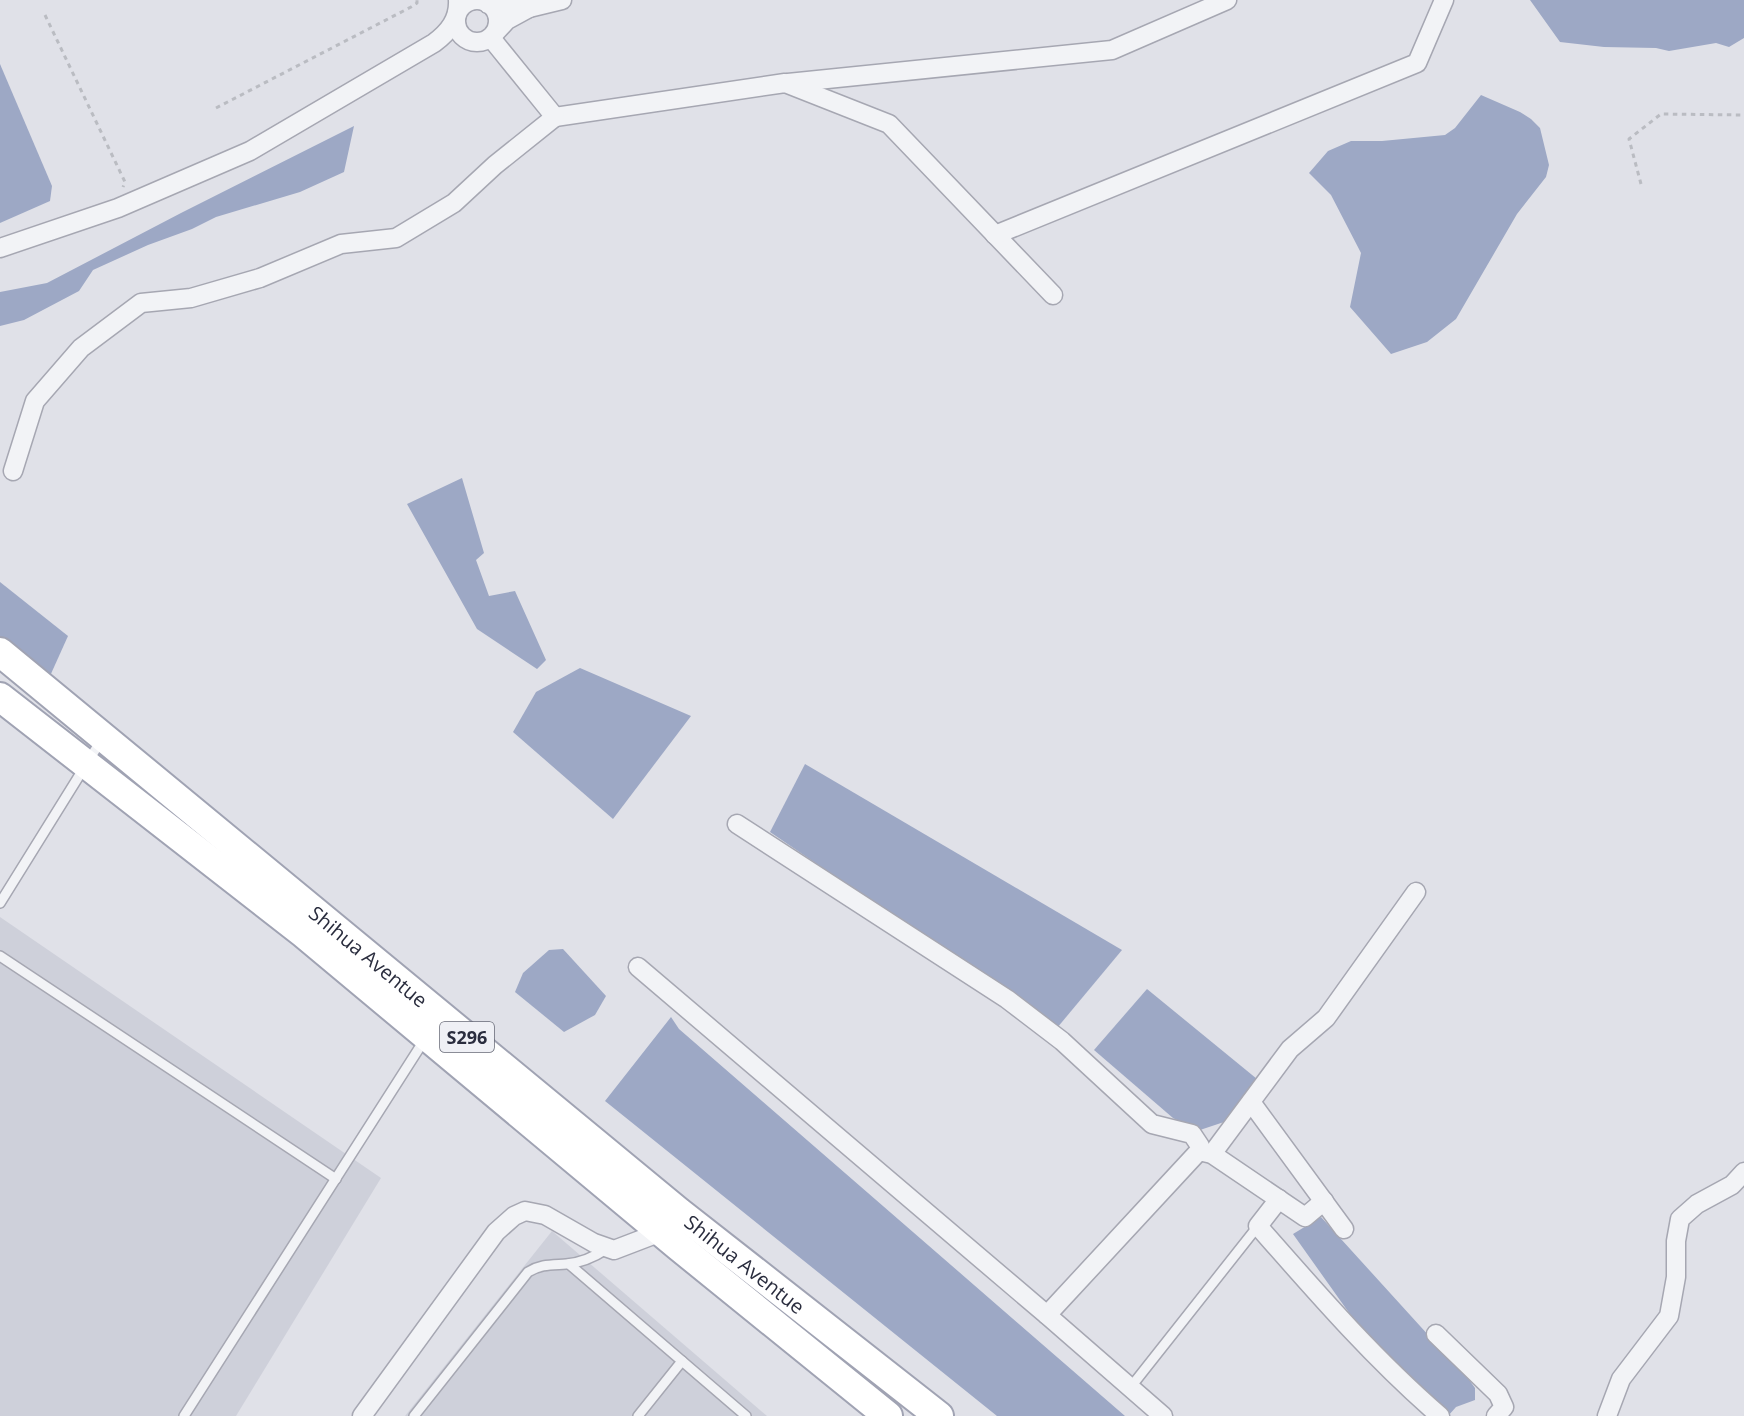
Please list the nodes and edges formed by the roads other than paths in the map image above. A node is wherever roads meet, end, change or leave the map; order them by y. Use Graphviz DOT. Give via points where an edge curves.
graph roads {
  1 [pos="562,0"];
  2 [pos="1227,0"];
  3 [pos="1444,0"];
  4 [pos="483,2"];
  5 [pos="458,6"];
  6 [pos="528,8"];
  7 [pos="493,35"];
  8 [pos="472,42"];
  9 [pos="434,43"];
  10 [pos="785,83"];
  11 [pos="555,117"];
  12 [pos="995,235"];
  13 [pos="0,248"];
  14 [pos="1053,295"];
  15 [pos="12,471"];
  16 [pos="0,652"];
  17 [pos="0,697"];
  18 [pos="103,737"];
  19 [pos="86,764"];
  20 [pos="737,824"];
  21 [pos="1416,892"];
  22 [pos="0,903"];
  23 [pos="0,956"];
  24 [pos="638,967"];
  25 [pos="426,1036"];
  26 [pos="1251,1102"];
  27 [pos="1205,1153"];
  28 [pos="1744,1172"];
  29 [pos="336,1179"];
  30 [pos="1279,1199"];
  31 [pos="1324,1201"];
  32 [pos="670,1222"];
  33 [pos="1258,1226"];
  34 [pos="1344,1229"];
  35 [pos="608,1248"];
  36 [pos="569,1264"];
  37 [pos="1047,1315"];
  38 [pos="1436,1334"];
  39 [pos="682,1361"];
  40 [pos="1130,1388"];
  41 [pos="184,1416"];
  42 [pos="362,1416"];
  43 [pos="414,1416"];
  44 [pos="638,1416"];
  45 [pos="746,1416"];
  46 [pos="888,1416"];
  47 [pos="939,1416"];
  48 [pos="1163,1416"];
  49 [pos="1440,1416"];
  50 [pos="1496,1416"];
  51 [pos="1607,1416"];
  1 -- 6 [label="street"];
  2 -- 10 [label="street" via="1112,50"];
  3 -- 12 [label="street" via="1417,63"];
  4 -- 5 [label="street"];
  4 -- 6 [label="street"];
  4 -- 7 [label="street" via="493,8 498,20"];
  5 -- 8 [label="street" via="460,34"];
  5 -- 9 [label="street" via="446,34"];
  6 -- 7 [label="street" via="507,20"];
  7 -- 8 [label="street" via="485,41"];
  7 -- 11 [label="street"];
  8 -- 9 [label="street"];
  9 -- 13 [label="street" via="250,151 118,208"];
  10 -- 11 [label="street"];
  10 -- 12 [label="street" via="889,124"];
  11 -- 15 [label="street" via="454,203 396,238 341,244 260,278 191,298 141,303 81,348 36,401"];
  12 -- 14 [label="street"];
  16 -- 18 [label="main road, Shihua Aventue / S296"];
  17 -- 19 [label="main road, Shihua Aventue / S296"];
  18 -- 19 [label="lane"];
  18 -- 32 [label="main road, Shihua Aventue / S296"];
  19 -- 22 [label="lane"];
  19 -- 25 [label="main road, Shihua Aventue / S296" via="304,934"];
  20 -- 27 [label="street" via="1007,999 1062,1041 1152,1124 1192,1134"];
  21 -- 26 [label="street" via="1326,1018 1290,1049"];
  23 -- 29 [label="lane"];
  24 -- 37 [label="street"];
  25 -- 29 [label="lane"];
  25 -- 32 [label="main road, Shihua Aventue / S296"];
  26 -- 27 [label="street"];
  26 -- 31 [label="street"];
  27 -- 30 [label="street"];
  27 -- 37 [label="street"];
  28 -- 51 [label="street" via="1732,1185 1697,1204 1680,1219 1669,1316 1621,1379"];
  29 -- 41 [label="lane"];
  30 -- 31 [label="street" via="1305,1217"];
  30 -- 33 [label="street"];
  31 -- 34 [label="street"];
  32 -- 35 [label="street" via="614,1250"];
  32 -- 46 [label="main road, Shihua Aventue / S296"];
  32 -- 47 [label="main road, Shihua Aventue / S296"];
  33 -- 40 [label="lane"];
  33 -- 49 [label="street" via="1355,1336"];
  35 -- 36 [label="lane"];
  35 -- 42 [label="street" via="545,1215 525,1211 514,1216 495,1232"];
  36 -- 39 [label="lane"];
  36 -- 43 [label="lane" via="540,1265 528,1272"];
  37 -- 40 [label="street"];
  38 -- 50 [label="street" via="1498,1394 1504,1407"];
  39 -- 44 [label="lane"];
  39 -- 45 [label="lane"];
  40 -- 48 [label="street"];
}
